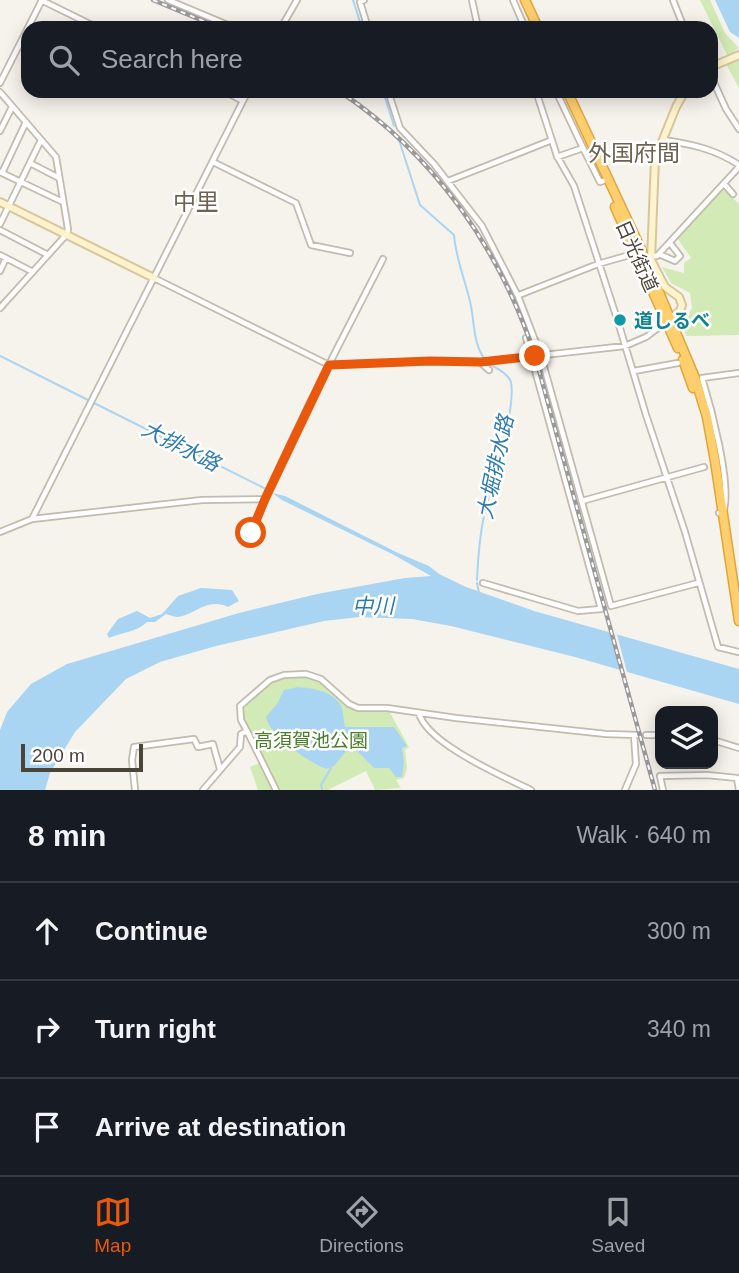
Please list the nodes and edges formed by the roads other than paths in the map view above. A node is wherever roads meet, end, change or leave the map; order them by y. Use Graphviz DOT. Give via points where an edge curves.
graph roads {
  1 [pos="42,0"];
  2 [pos="167,0"];
  3 [pos="297,0"];
  4 [pos="365,0"];
  5 [pos="472,0"];
  6 [pos="513,0"];
  7 [pos="523,0"];
  8 [pos="673,0"];
  9 [pos="31,21"];
  10 [pos="84,21"];
  11 [pos="218,21"];
  12 [pos="285,21"];
  13 [pos="366,21"];
  14 [pos="476,21"];
  15 [pos="523,21"];
  16 [pos="533,21"];
  17 [pos="681,21"];
  18 [pos="21,42"];
  19 [pos="739,55"];
  20 [pos="718,64"];
  21 [pos="0,83"];
  22 [pos="718,91"];
  23 [pos="0,92"];
  24 [pos="237,98"];
  25 [pos="244,98"];
  26 [pos="390,98"];
  27 [pos="538,98"];
  28 [pos="559,98"];
  29 [pos="567,98"];
  30 [pos="567,98"];
  31 [pos="682,98"];
  32 [pos="243,101"];
  33 [pos="12,107"];
  34 [pos="26,122"];
  35 [pos="739,129"];
  36 [pos="0,131"];
  37 [pos="41,139"];
  38 [pos="552,140"];
  39 [pos="662,140"];
  40 [pos="583,148"];
  41 [pos="557,157"];
  42 [pos="213,162"];
  43 [pos="30,163"];
  44 [pos="739,166"];
  45 [pos="1,172"];
  46 [pos="59,178"];
  47 [pos="448,181"];
  48 [pos="603,181"];
  49 [pos="20,182"];
  50 [pos="724,184"];
  51 [pos="733,194"];
  52 [pos="0,202"];
  53 [pos="64,202"];
  54 [pos="9,206"];
  55 [pos="0,224"];
  56 [pos="0,230"];
  57 [pos="67,234"];
  58 [pos="670,243"];
  59 [pos="652,247"];
  60 [pos="644,249"];
  61 [pos="350,253"];
  62 [pos="633,254"];
  63 [pos="0,255"];
  64 [pos="48,255"];
  65 [pos="655,255"];
  66 [pos="6,258"];
  67 [pos="383,259"];
  68 [pos="598,264"];
  69 [pos="0,271"];
  70 [pos="33,272"];
  71 [pos="154,278"];
  72 [pos="518,296"];
  73 [pos="0,308"];
  74 [pos="669,320"];
  75 [pos="526,338"];
  76 [pos="625,346"];
  77 [pos="531,356"];
  78 [pos="541,356"];
  79 [pos="481,362"];
  80 [pos="678,363"];
  81 [pos="329,365"];
  82 [pos="489,370"];
  83 [pos="634,371"];
  84 [pos="739,373"];
  85 [pos="704,467"];
  86 [pos="666,478"];
  87 [pos="265,498"];
  88 [pos="582,501"];
  89 [pos="720,512"];
  90 [pos="32,519"];
  91 [pos="0,532"];
  92 [pos="251,533"];
  93 [pos="482,583"];
  94 [pos="698,583"];
  95 [pos="739,621"];
  96 [pos="739,652"];
  97 [pos="419,713"];
  98 [pos="247,731"];
  99 [pos="646,735"];
  100 [pos="655,736"];
  101 [pos="718,742"];
  102 [pos="739,748"];
  103 [pos="220,769"];
  104 [pos="135,790"];
  105 [pos="203,790"];
  106 [pos="276,790"];
  107 [pos="531,790"];
  108 [pos="625,790"];
  109 [pos="663,790"];
  110 [pos="739,790"];
  1 -- 9 [label="street"];
  1 -- 10 [label="street"];
  2 -- 11 [label="street"];
  3 -- 12 [label="street"];
  4 -- 13 [label="street" via="360,2"];
  5 -- 14 [label="street"];
  6 -- 15 [label="street"];
  7 -- 16 [label="highway"];
  8 -- 17 [label="street"];
  18 -- 21 [label="street"];
  19 -- 20 [label="street"];
  22 -- 35 [label="street"];
  23 -- 33 [label="street"];
  24 -- 32 [label="street"];
  25 -- 32 [label="street"];
  26 -- 47 [label="street" via="400,128"];
  27 -- 38 [label="street"];
  28 -- 40 [label="street"];
  29 -- 48 [label="highway, 日光街道"];
  30 -- 74 [label="highway, 日光街道"];
  31 -- 39 [label="street"];
  32 -- 42 [label="street"];
  33 -- 34 [label="street"];
  33 -- 36 [label="street"];
  34 -- 37 [label="street"];
  34 -- 45 [label="street"];
  37 -- 43 [label="street"];
  37 -- 46 [label="street" via="56,158"];
  38 -- 41 [label="street"];
  38 -- 47 [label="street"];
  39 -- 44 [label="street" via="704,148"];
  39 -- 59 [label="street" via="654,168"];
  40 -- 41 [label="street"];
  40 -- 48 [label="street"];
  41 -- 68 [label="street" via="574,186"];
  42 -- 61 [label="street" via="296,203 311,245"];
  42 -- 71 [label="street"];
  43 -- 46 [label="street"];
  43 -- 49 [label="street"];
  44 -- 50 [label="street"];
  45 -- 49 [label="street"];
  46 -- 53 [label="street"];
  47 -- 72 [label="street" via="482,226"];
  48 -- 74 [label="highway, 日光街道"];
  49 -- 53 [label="street"];
  49 -- 54 [label="street"];
  50 -- 51 [label="street"];
  50 -- 58 [label="street"];
  52 -- 54 [label="street"];
  53 -- 57 [label="street"];
  54 -- 55 [label="street"];
  54 -- 57 [label="street"];
  56 -- 64 [label="street"];
  57 -- 64 [label="street"];
  57 -- 71 [label="street"];
  58 -- 65 [label="street"];
  58 -- 65 [label="street" via="680,256 675,261"];
  59 -- 60 [label="street"];
  59 -- 65 [label="street"];
  62 -- 68 [label="street"];
  63 -- 66 [label="street"];
  64 -- 70 [label="street"];
  65 -- 74 [label="street" via="654,270 682,301 682,308"];
  66 -- 69 [label="street"];
  66 -- 70 [label="street"];
  67 -- 81 [label="street"];
  68 -- 72 [label="street"];
  68 -- 76 [label="street"];
  70 -- 73 [label="street"];
  71 -- 81 [label="street"];
  71 -- 90 [label="street"];
  72 -- 78 [label="street"];
  74 -- 76 [label="street"];
  74 -- 89 [label="highway, 日光街道" via="697,400"];
  75 -- 77 [label="street"];
  76 -- 78 [label="street"];
  76 -- 83 [label="street"];
  77 -- 78 [label="street"];
  77 -- 79 [label="street"];
  77 -- 93 [label="street" via="601,609 578,611"];
  78 -- 88 [label="street"];
  79 -- 81 [label="street"];
  79 -- 82 [label="street"];
  80 -- 83 [label="street"];
  81 -- 87 [label="street"];
  83 -- 86 [label="street"];
  84 -- 89 [label="street" via="702,378 722,467 726,502"];
  85 -- 86 [label="street"];
  86 -- 88 [label="street"];
  86 -- 94 [label="street"];
  87 -- 90 [label="street" via="202,500"];
  87 -- 92 [label="street"];
  88 -- 94 [label="street" via="611,606"];
  89 -- 95 [label="highway, 日光街道"];
  90 -- 91 [label="street"];
  94 -- 96 [label="street" via="718,647"];
  97 -- 98 [label="street" via="353,706 321,679 294,674 265,682 240,706"];
  97 -- 107 [label="street" via="440,739"];
  97 -- 108 [label="street" via="636,735 636,764"];
  98 -- 103 [label="street" via="241,734 240,747"];
  98 -- 106 [label="street"];
  99 -- 100 [label="street"];
  101 -- 102 [label="street"];
  103 -- 104 [label="street" via="213,744 198,747 194,739 134,747"];
  103 -- 105 [label="street"];
  109 -- 110 [label="street" via="660,776 707,775 737,778"];
}
